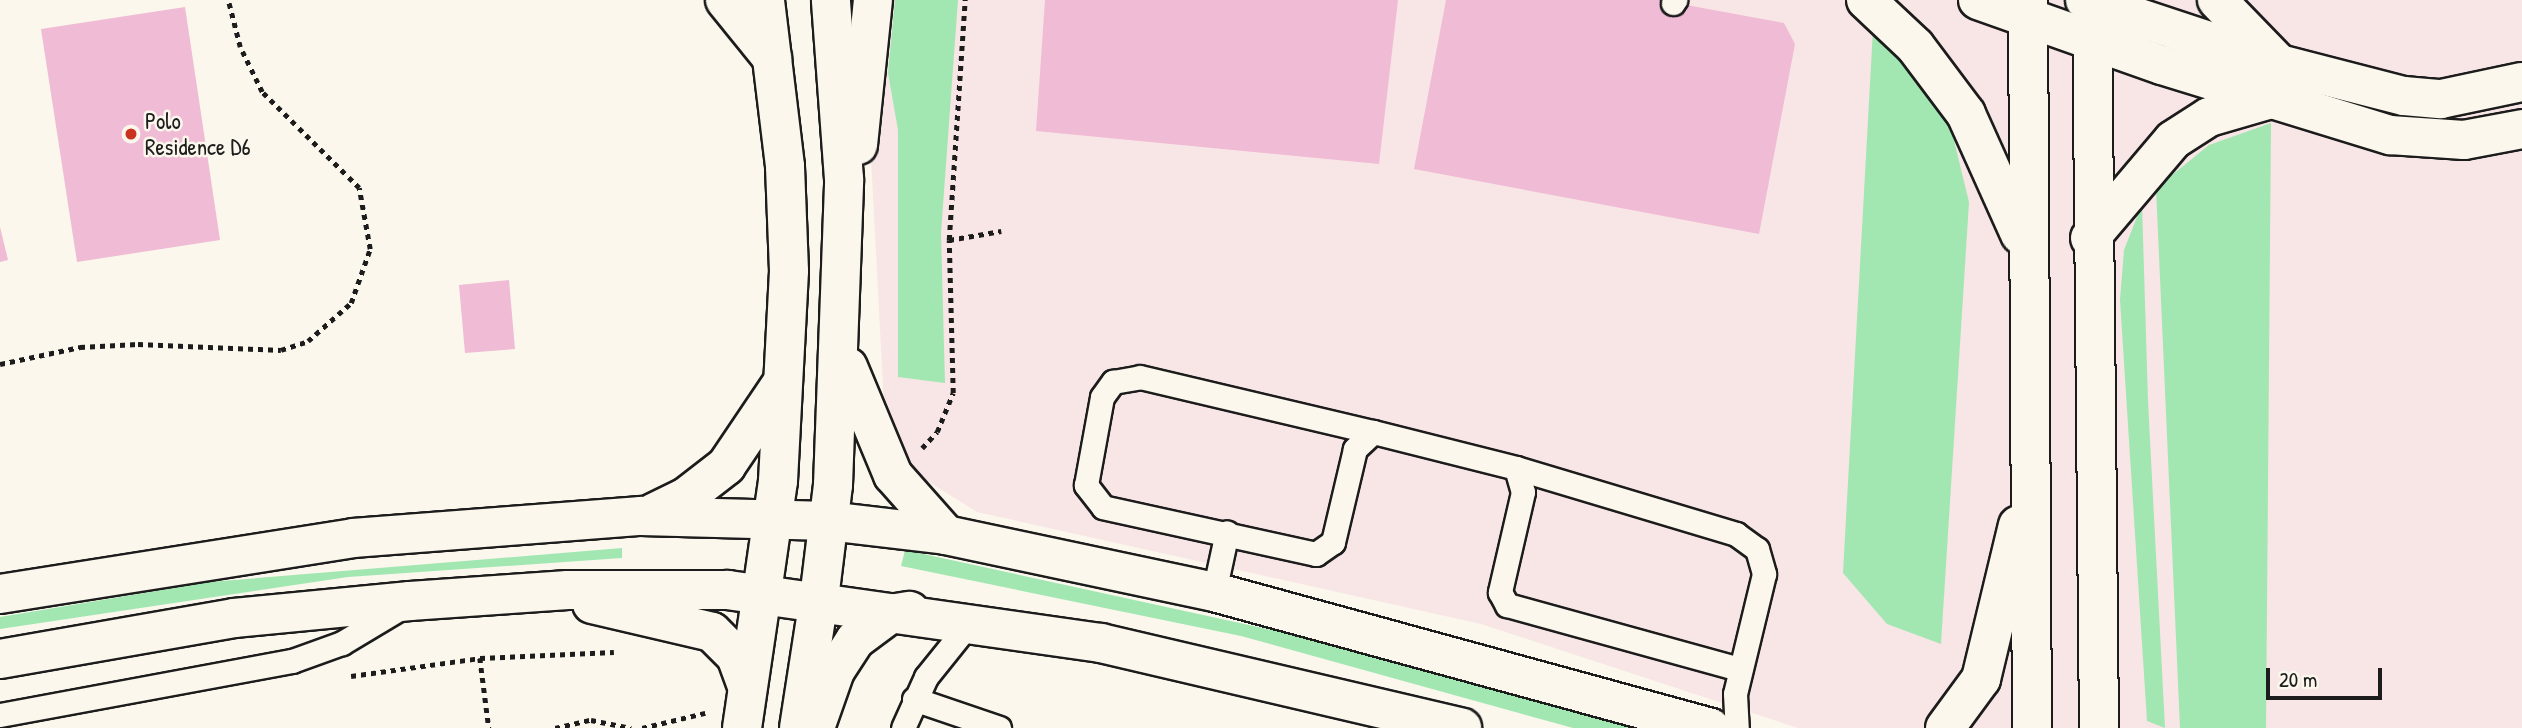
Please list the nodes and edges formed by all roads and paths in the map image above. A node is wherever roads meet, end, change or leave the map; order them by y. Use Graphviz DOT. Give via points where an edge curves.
graph roads {
  1 [pos="228,0"];
  2 [pos="725,0"];
  3 [pos="765,0"];
  4 [pos="831,0"];
  5 [pos="873,0"];
  6 [pos="965,0"];
  7 [pos="1866,0"];
  8 [pos="1978,0"];
  9 [pos="2217,0"];
  10 [pos="2028,8"];
  11 [pos="2091,11"];
  12 [pos="775,62"];
  13 [pos="2273,82"];
  14 [pos="2522,82"];
  15 [pos="2522,129"];
  16 [pos="844,179"];
  17 [pos="1001,230"];
  18 [pos="2090,238"];
  19 [pos="949,240"];
  20 [pos="2030,271"];
  21 [pos="840,345"];
  22 [pos="0,364"];
  23 [pos="787,375"];
  24 [pos="1373,432"];
  25 [pos="912,457"];
  26 [pos="1517,468"];
  27 [pos="2030,490"];
  28 [pos="641,516"];
  29 [pos="774,518"];
  30 [pos="829,521"];
  31 [pos="1227,532"];
  32 [pos="946,535"];
  33 [pos="568,590"];
  34 [pos="762,592"];
  35 [pos="1214,592"];
  36 [pos="0,594"];
  37 [pos="819,599"];
  38 [pos="410,601"];
  39 [pos="910,611"];
  40 [pos="2096,615"];
  41 [pos="971,621"];
  42 [pos="618,652"];
  43 [pos="480,658"];
  44 [pos="0,659"];
  45 [pos="1740,669"];
  46 [pos="336,678"];
  47 [pos="747,686"];
  48 [pos="915,699"];
  49 [pos="706,713"];
  50 [pos="0,715"];
  51 [pos="489,728"];
  52 [pos="555,728"];
  53 [pos="631,728"];
  54 [pos="642,728"];
  55 [pos="742,728"];
  56 [pos="799,728"];
  57 [pos="815,728"];
  58 [pos="903,728"];
  59 [pos="999,728"];
  60 [pos="1462,728"];
  61 [pos="1711,728"];
  62 [pos="1737,728"];
  63 [pos="1945,728"];
  64 [pos="2032,728"];
  65 [pos="2099,728"];
  66 [pos="2125,728"];
  1 -- 22 [label="path" via="240,47 262,92 359,188 370,249 351,303 308,341 281,350 138,344 80,347"];
  2 -- 12 [label="street"];
  3 -- 12 [label="street"];
  4 -- 16 [label="street"];
  5 -- 16 [label="street" via="866,109"];
  6 -- 19 [label="path"];
  7 -- 20 [label="street" via="1915,46 1966,114 2005,190"];
  8 -- 10 [label="street"];
  9 -- 13 [label="street"];
  10 -- 11 [label="street"];
  10 -- 20 [label="street"];
  11 -- 13 [label="street"];
  11 -- 18 [label="street"];
  12 -- 23 [label="street" via="785,166"];
  13 -- 14 [label="street" via="2441,99"];
  13 -- 15 [label="street" via="2427,140"];
  13 -- 18 [label="street" via="2173,140"];
  16 -- 21 [label="street"];
  17 -- 19 [label="path"];
  18 -- 40 [label="street"];
  19 -- 25 [label="path" via="953,393 937,432"];
  20 -- 27 [label="street"];
  21 -- 30 [label="street"];
  21 -- 32 [label="street" via="878,448 910,497"];
  23 -- 28 [label="street" via="726,466 686,497"];
  23 -- 29 [label="street"];
  24 -- 26 [label="lane"];
  24 -- 31 [label="lane" via="1355,449 1336,534 1323,552"];
  24 -- 31 [label="lane" via="1140,377 1113,382 1102,397 1087,476 1095,502"];
  26 -- 45 [label="lane" via="1748,540 1763,561 1764,574"];
  26 -- 45 [label="lane" via="1524,492 1500,592 1507,605"];
  27 -- 63 [label="street" via="2006,562 1981,679"];
  27 -- 64 [label="street"];
  28 -- 29 [label="street"];
  28 -- 36 [label="street" via="353,538"];
  29 -- 30 [label="street"];
  29 -- 34 [label="street"];
  30 -- 32 [label="street"];
  30 -- 37 [label="street"];
  31 -- 35 [label="lane"];
  32 -- 35 [label="street"];
  33 -- 34 [label="street"];
  33 -- 38 [label="street"];
  33 -- 47 [label="street" via="615,612 706,629 736,656"];
  34 -- 37 [label="street"];
  34 -- 47 [label="street"];
  35 -- 61 [label="street"];
  37 -- 39 [label="street"];
  37 -- 56 [label="street"];
  38 -- 44 [label="street" via="221,620"];
  38 -- 50 [label="lane" via="366,631 292,661"];
  39 -- 41 [label="street"];
  39 -- 57 [label="street" via="890,614 855,640 835,671"];
  40 -- 65 [label="street"];
  40 -- 66 [label="street"];
  41 -- 48 [label="lane"];
  41 -- 60 [label="street" via="1231,670"];
  42 -- 43 [label="path"];
  43 -- 46 [label="path"];
  43 -- 51 [label="path"];
  45 -- 62 [label="lane"];
  47 -- 55 [label="street"];
  48 -- 58 [label="lane"];
  48 -- 59 [label="lane"];
  49 -- 54 [label="path"];
  52 -- 53 [label="path" via="591,720"];
}
